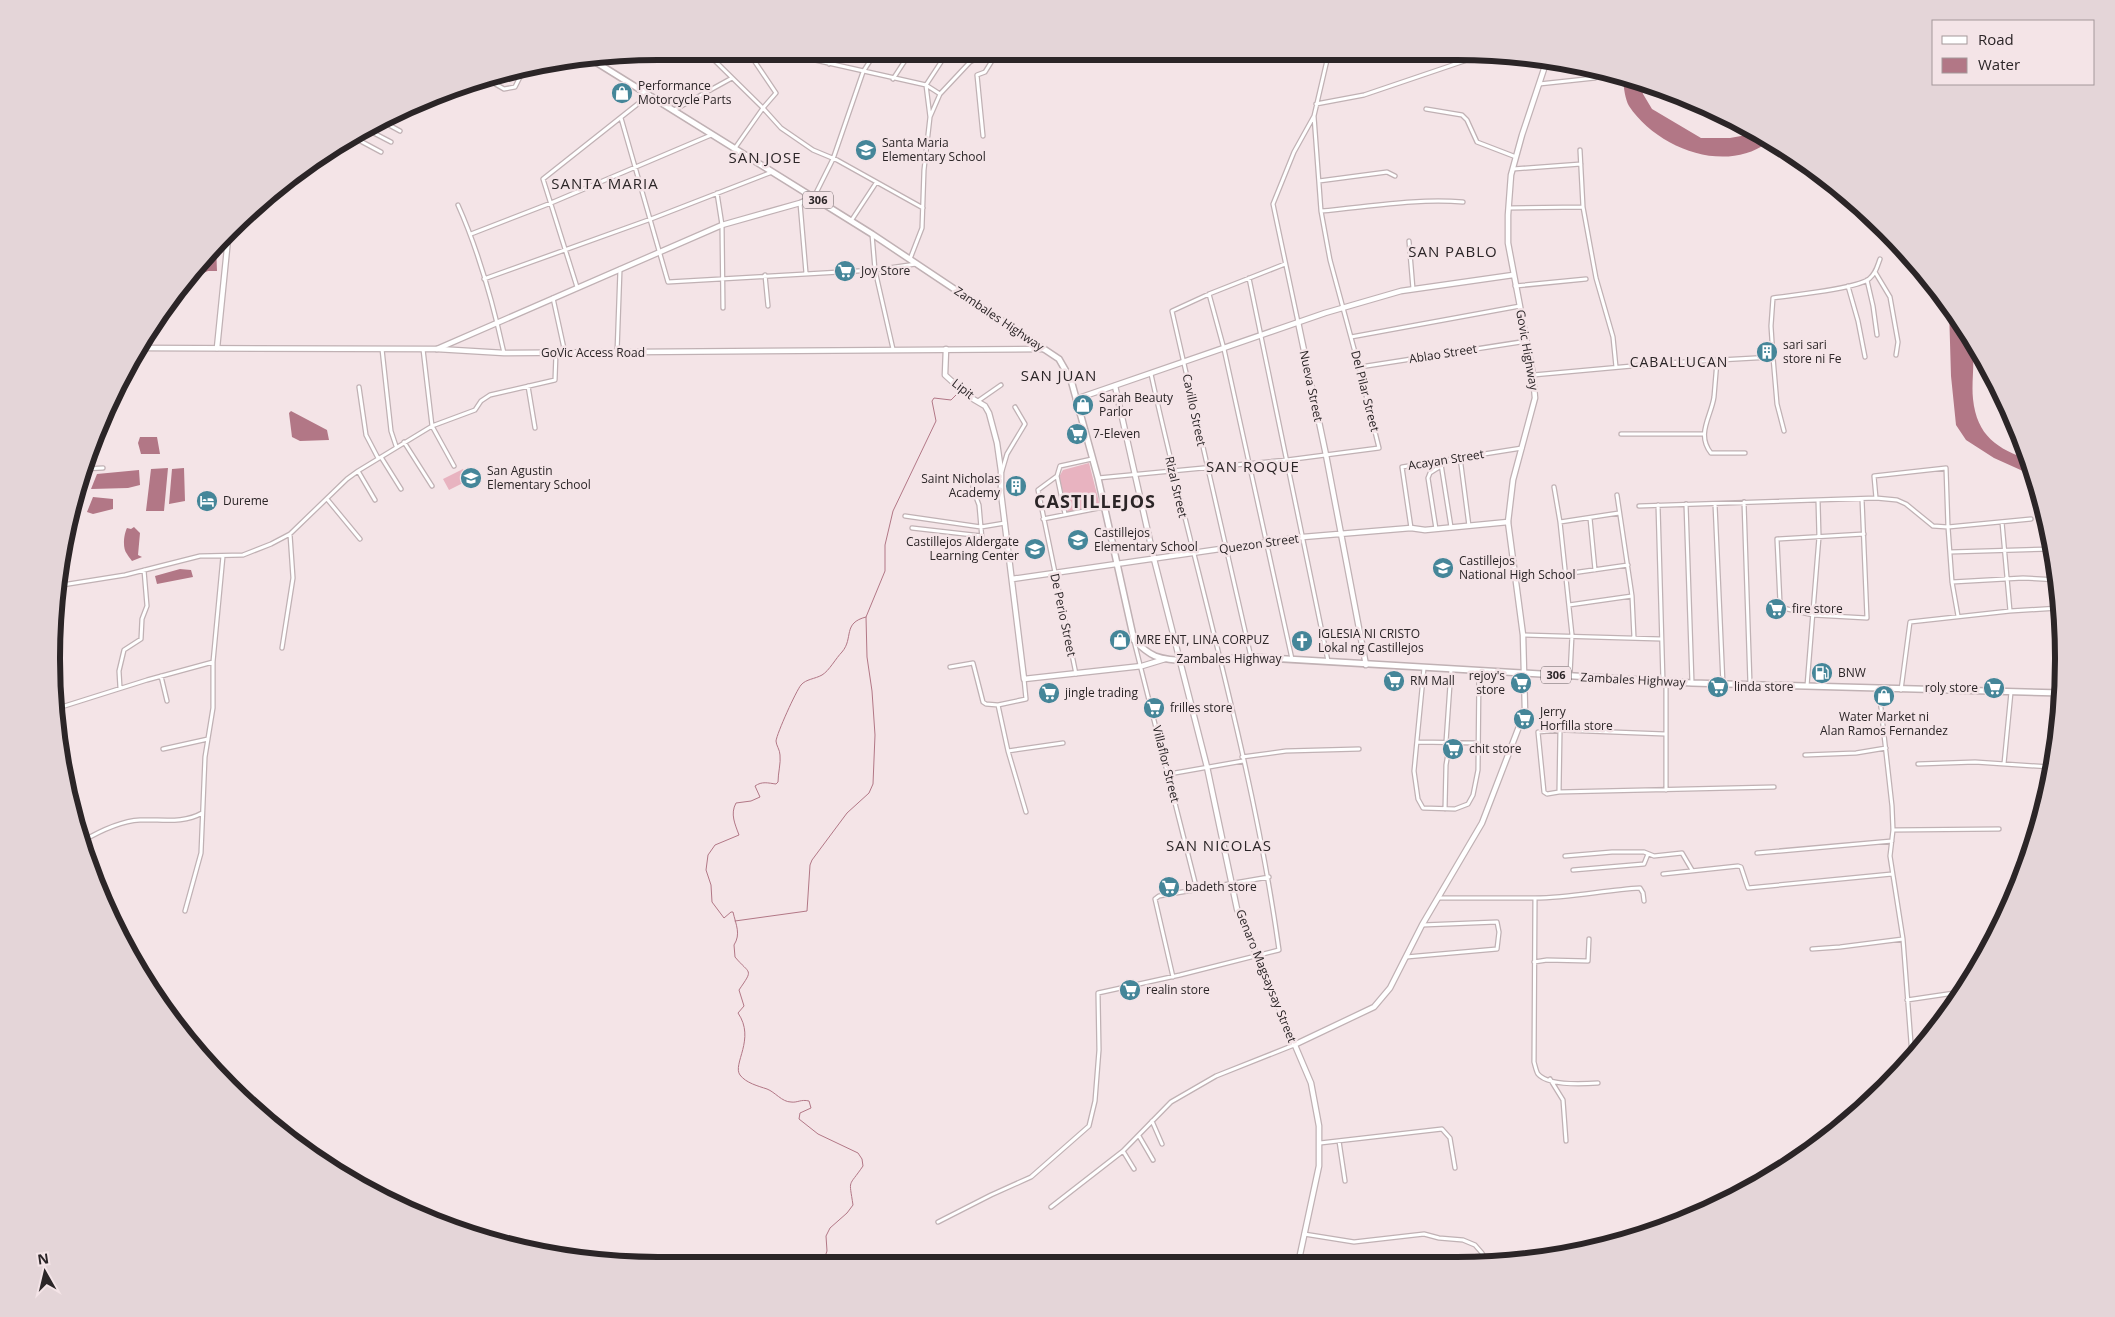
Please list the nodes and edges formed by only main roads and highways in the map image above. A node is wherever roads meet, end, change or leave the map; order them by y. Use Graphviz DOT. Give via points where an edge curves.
graph roads {
  1 [pos="597,63"];
  2 [pos="2054,692"];
  1 -- 2 [label="main road, Zambales Highway / 306" via="872,234 1059,359 1076,399 1093,459 1134,640 1144,650 1179,660 1251,657 1664,682"];
}
